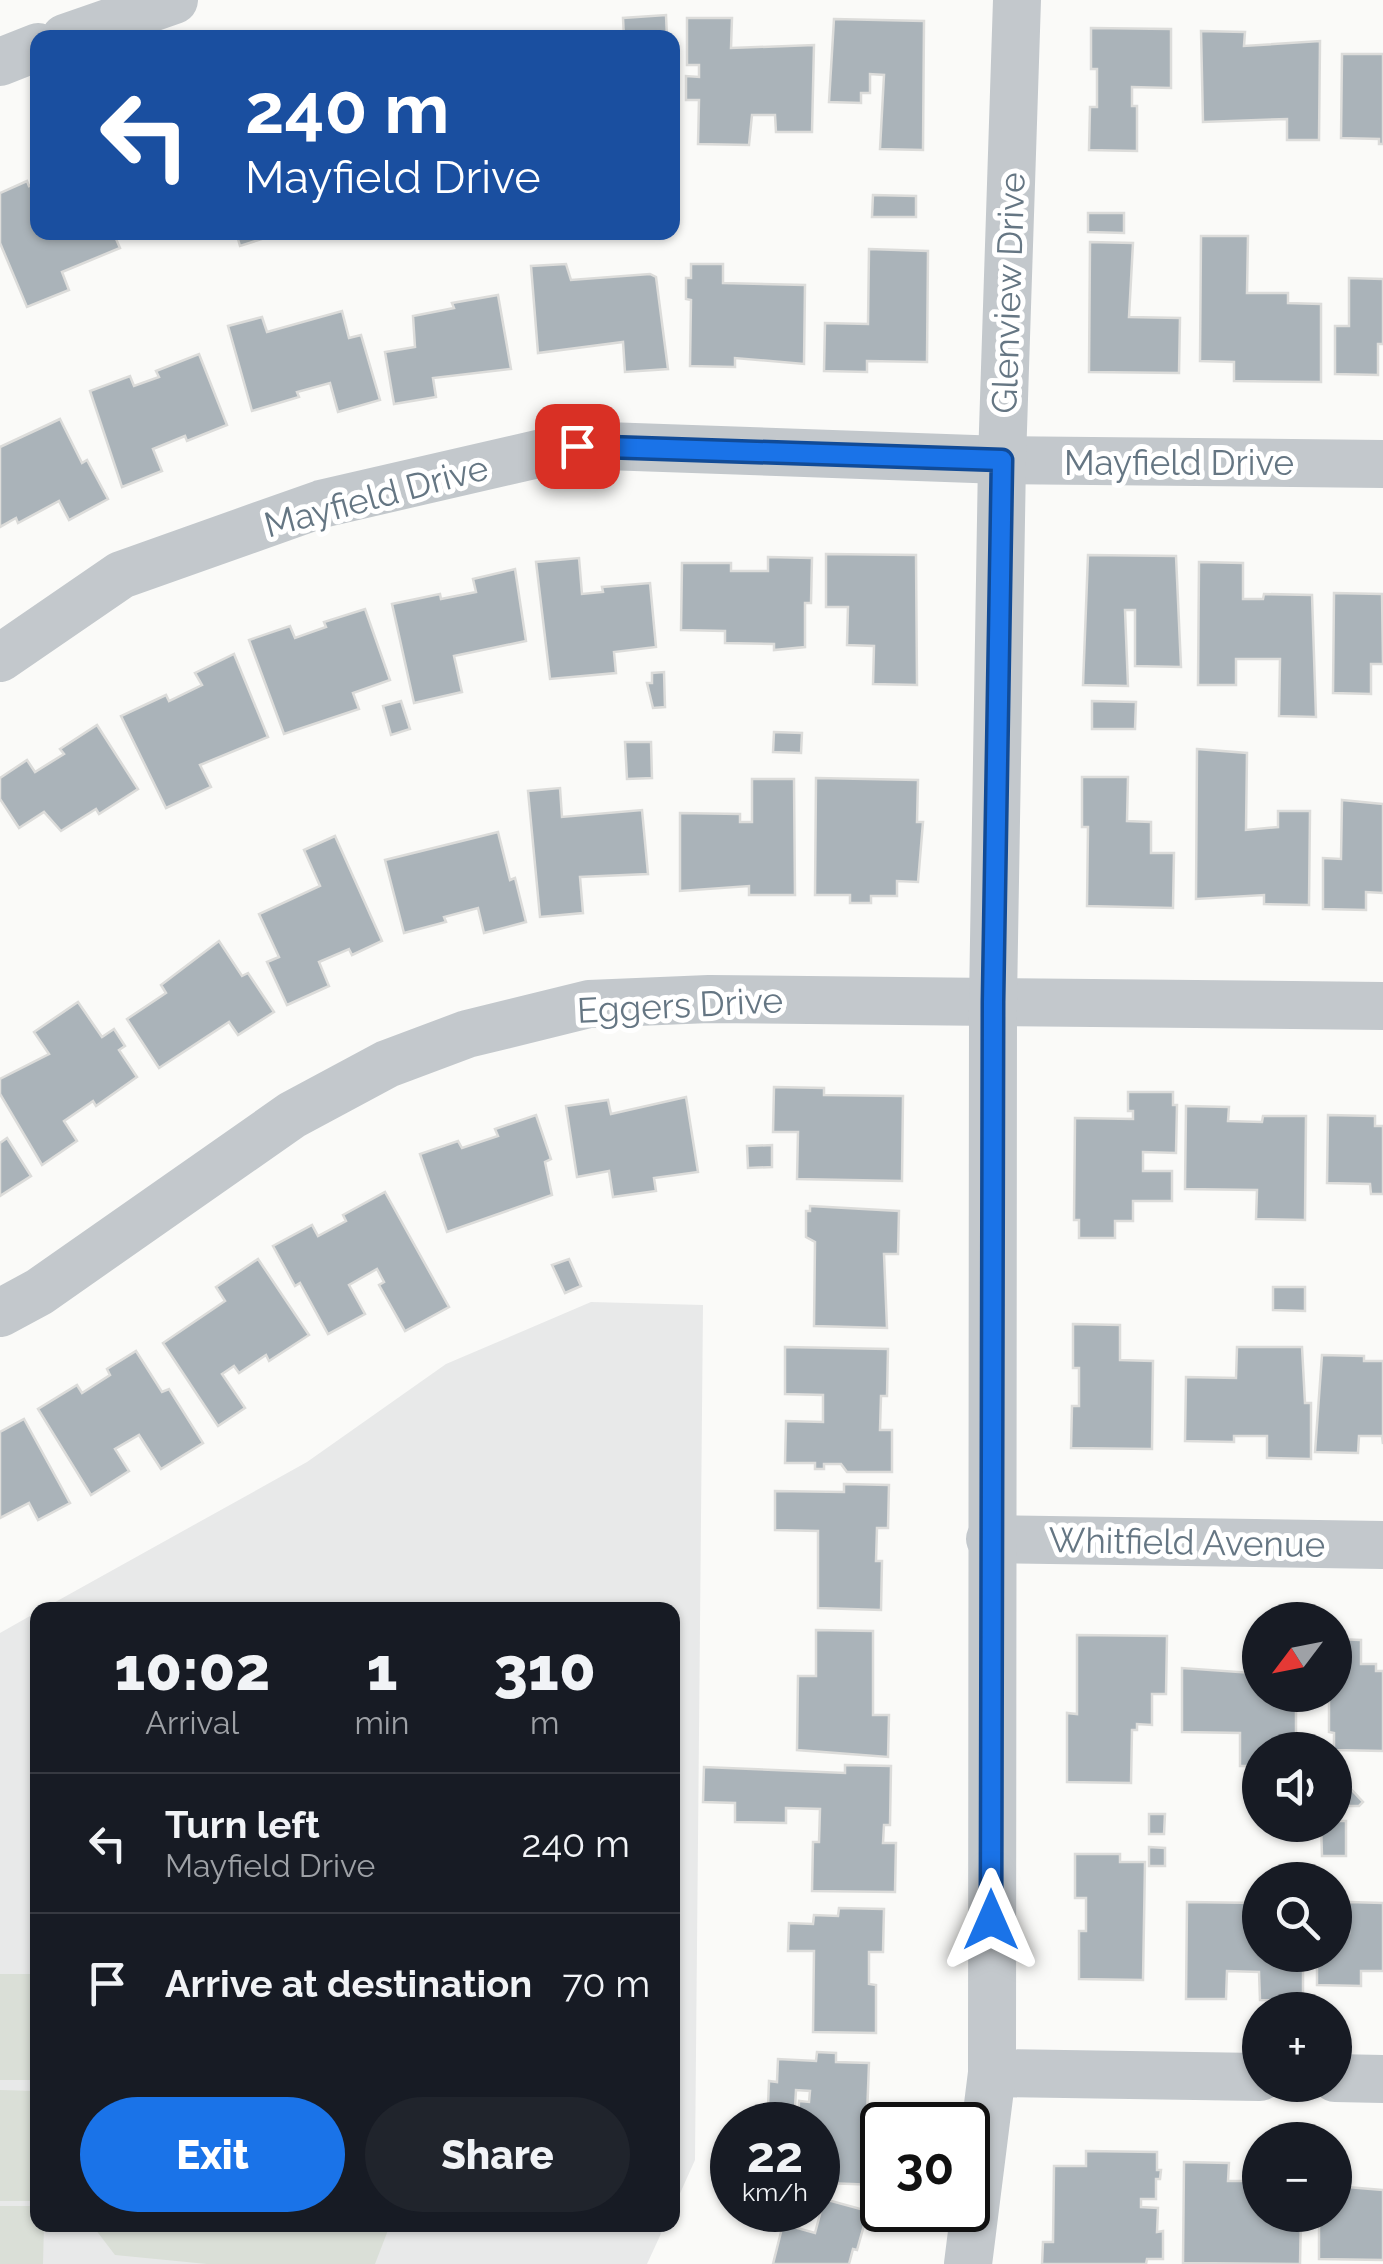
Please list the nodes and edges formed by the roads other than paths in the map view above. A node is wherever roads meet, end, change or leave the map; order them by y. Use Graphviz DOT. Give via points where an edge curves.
graph roads {
  1 [pos="174,0"];
  2 [pos="1017,0"];
  3 [pos="88,30"];
  4 [pos="30,51"];
  5 [pos="0,62"];
  6 [pos="1002,460"];
  7 [pos="1383,464"];
  8 [pos="0,658"];
  9 [pos="993,1002"];
  10 [pos="1383,1006"];
  11 [pos="0,1313"];
  12 [pos="990,1538"];
  13 [pos="1383,1546"];
  14 [pos="992,2073"];
  15 [pos="1242,2077"];
  16 [pos="1352,2078"];
  17 [pos="1383,2079"];
  18 [pos="968,2264"];
  1 -- 3 [label="street"];
  2 -- 6 [label="street, Glenview Drive"];
  4 -- 5 [label="street"];
  6 -- 7 [label="street, Mayfield Drive"];
  6 -- 8 [label="street, Mayfield Drive" via="577,446 321,504 122,575"];
  6 -- 9 [label="street, Glenview Drive"];
  9 -- 10 [label="street, Eggers Drive"];
  9 -- 11 [label="street, Eggers Drive" via="589,1004 467,1034 387,1064 292,1115"];
  9 -- 12 [label="street, Glenview Drive"];
  12 -- 13 [label="street, Whitfield Avenue"];
  12 -- 14 [label="street, Glenview Drive"];
  14 -- 15 [label="street"];
  14 -- 18 [label="street, Glenview Drive"];
  16 -- 17 [label="street"];
}
